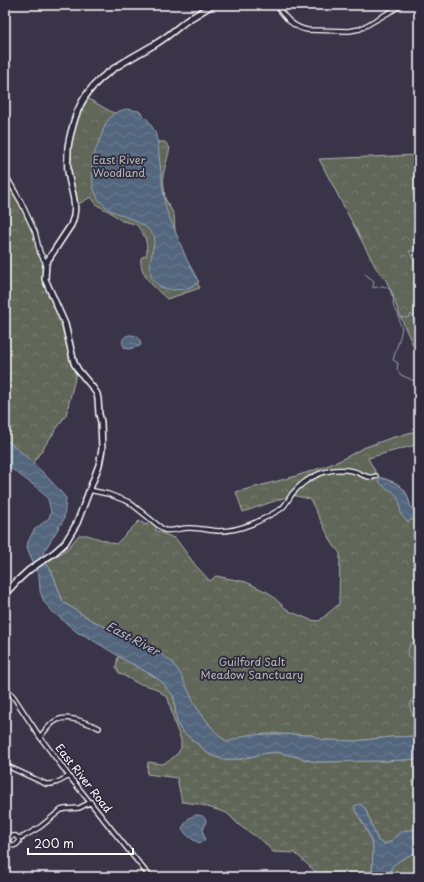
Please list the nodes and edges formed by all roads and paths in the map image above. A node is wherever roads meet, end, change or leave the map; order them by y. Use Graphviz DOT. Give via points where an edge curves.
graph roads {
  1 [pos="212,5"];
  2 [pos="276,5"];
  3 [pos="402,5"];
  4 [pos="5,174"];
  5 [pos="46,263"];
  6 [pos="376,476"];
  7 [pos="89,490"];
  8 [pos="5,594"];
  9 [pos="5,688"];
  10 [pos="99,728"];
  11 [pos="40,737"];
  12 [pos="5,765"];
  13 [pos="69,776"];
  14 [pos="91,802"];
  15 [pos="18,838"];
  16 [pos="150,877"];
  1 -- 5 [label="street" via="186,21 166,38 104,76 84,97 76,113 67,159 75,206 73,219"];
  2 -- 3 [label="street" via="285,18 300,29 349,31 360,29"];
  4 -- 5 [label="street" via="21,202"];
  5 -- 7 [label="street" via="45,279 64,324 74,363 98,399 102,449"];
  6 -- 7 [label="street" via="371,478 339,469 318,474 294,492 281,509 246,526 223,531 192,528 164,530 129,502"];
  7 -- 8 [label="street" via="77,523 65,543 32,568"];
  9 -- 11 [label="street, East River Road"];
  10 -- 11 [label="street" via="65,718 55,721"];
  11 -- 13 [label="street, East River Road"];
  12 -- 13 [label="street" via="46,784 56,783"];
  13 -- 14 [label="street, East River Road"];
  14 -- 15 [label="street" via="79,808 61,810 40,827"];
  14 -- 16 [label="street, East River Road"];
}
